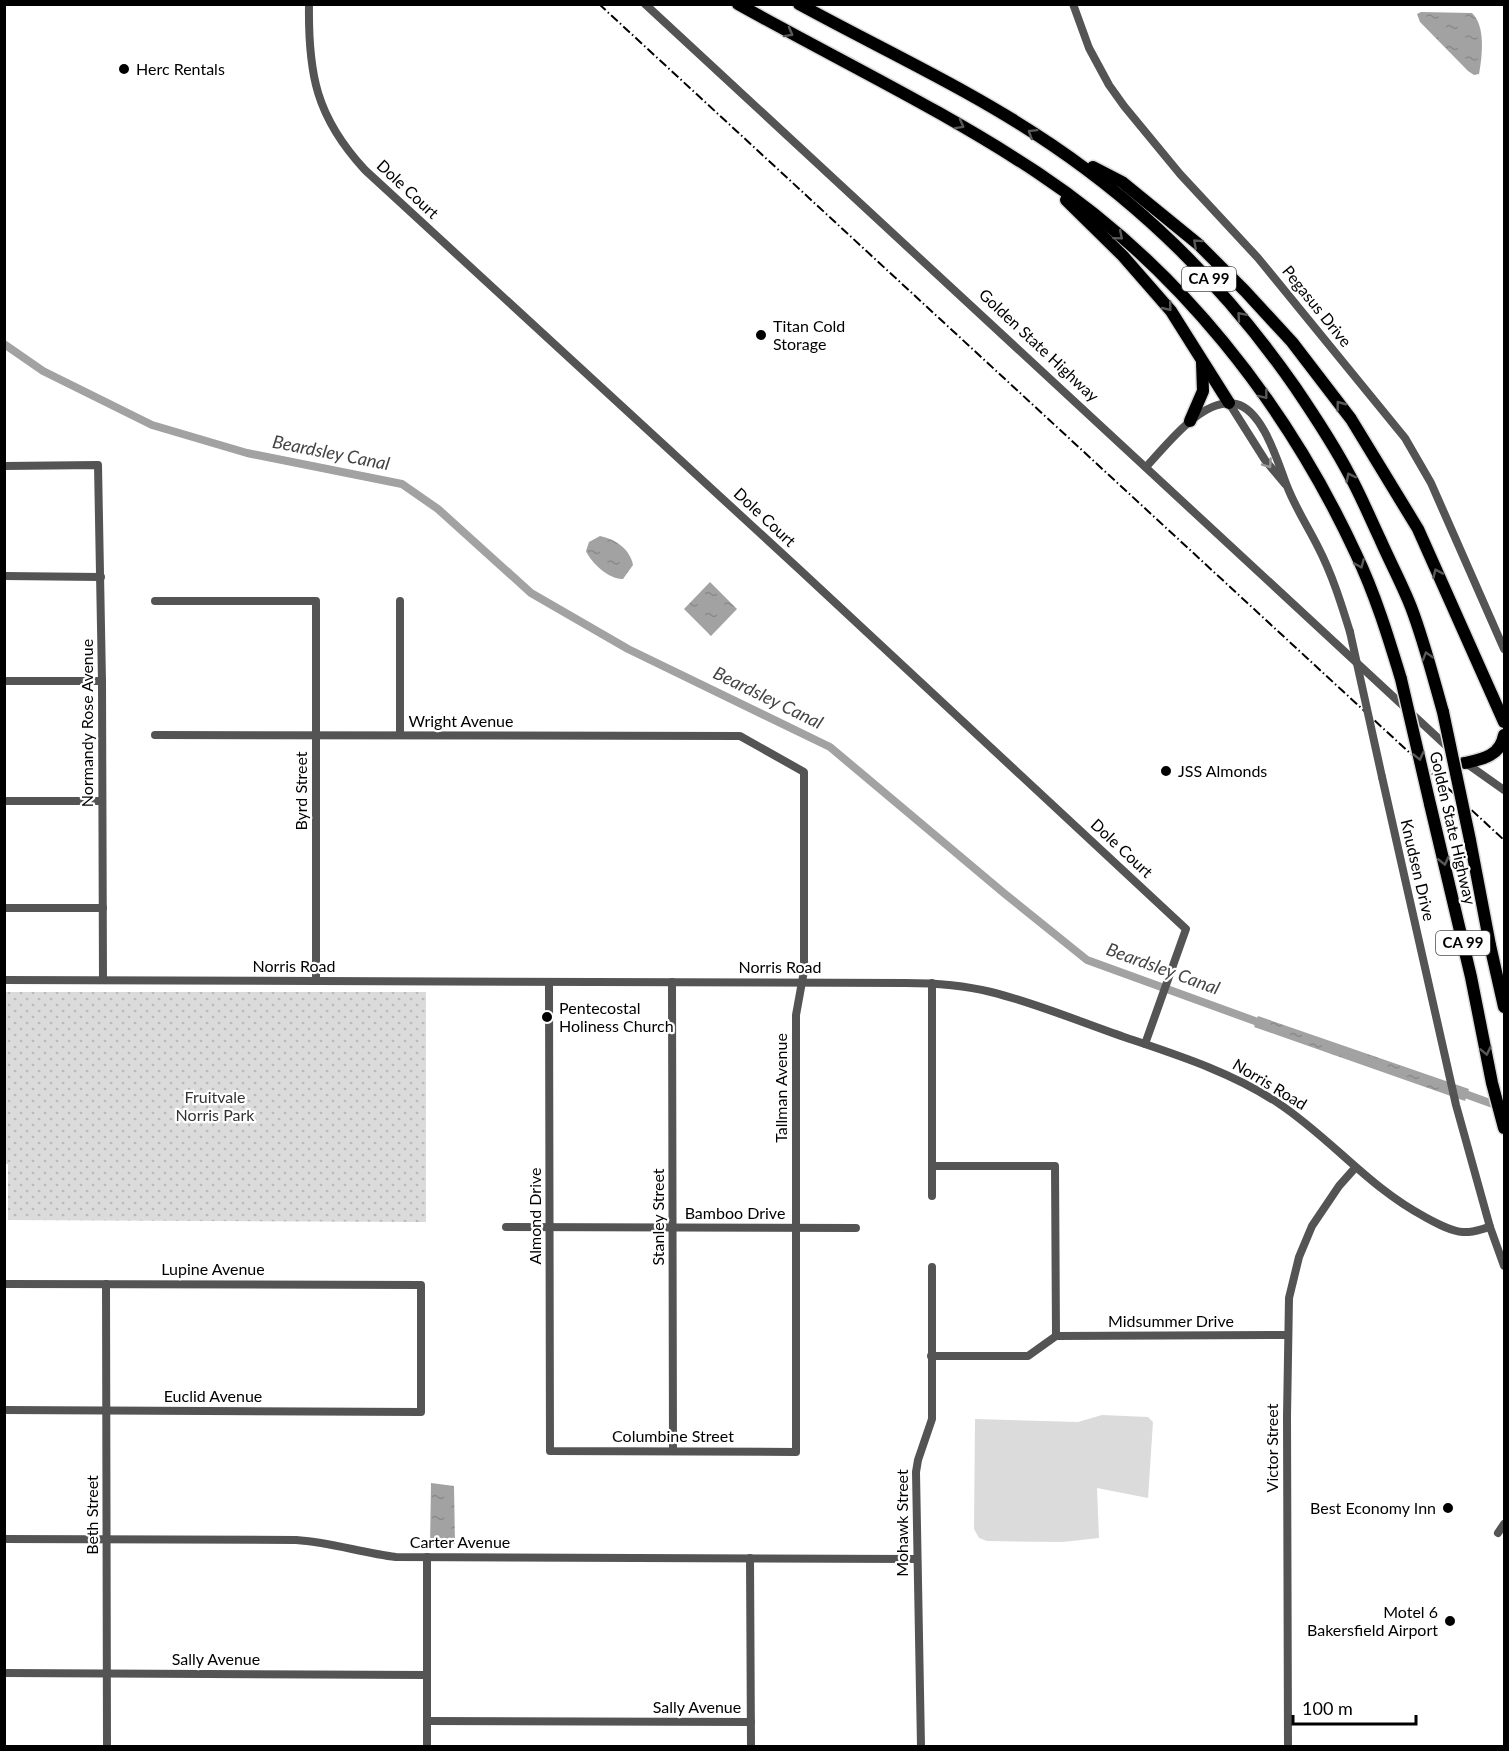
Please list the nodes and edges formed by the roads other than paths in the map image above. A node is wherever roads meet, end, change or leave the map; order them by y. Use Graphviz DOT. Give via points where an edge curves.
graph roads {
  1 [pos="309,4"];
  2 [pos="645,4"];
  3 [pos="738,4"];
  4 [pos="799,4"];
  5 [pos="1073,4"];
  6 [pos="1051,144"];
  7 [pos="1040,174"];
  8 [pos="1201,355"];
  9 [pos="1229,403"];
  10 [pos="1190,421"];
  11 [pos="4,466"];
  12 [pos="1146,467"];
  13 [pos="1287,487"];
  14 [pos="4,576"];
  15 [pos="100,577"];
  16 [pos="155,601"];
  17 [pos="400,601"];
  18 [pos="1504,649"];
  19 [pos="4,681"];
  20 [pos="102,681"];
  21 [pos="1504,722"];
  22 [pos="155,735"];
  23 [pos="316,735"];
  24 [pos="399,735"];
  25 [pos="1504,735"];
  26 [pos="763,749"];
  27 [pos="1465,763"];
  28 [pos="1504,790"];
  29 [pos="4,801"];
  30 [pos="102,801"];
  31 [pos="4,908"];
  32 [pos="102,908"];
  33 [pos="4,980"];
  34 [pos="102,980"];
  35 [pos="316,981"];
  36 [pos="549,982"];
  37 [pos="672,982"];
  38 [pos="803,982"];
  39 [pos="932,983"];
  40 [pos="1504,1007"];
  41 [pos="1145,1044"];
  42 [pos="1504,1128"];
  43 [pos="932,1166"];
  44 [pos="1355,1168"];
  45 [pos="932,1196"];
  46 [pos="506,1227"];
  47 [pos="550,1227"];
  48 [pos="1490,1227"];
  49 [pos="673,1228"];
  50 [pos="796,1228"];
  51 [pos="856,1228"];
  52 [pos="1504,1266"];
  53 [pos="932,1267"];
  54 [pos="4,1284"];
  55 [pos="106,1284"];
  56 [pos="1287,1335"];
  57 [pos="1056,1336"];
  58 [pos="931,1356"];
  59 [pos="4,1410"];
  60 [pos="107,1411"];
  61 [pos="422,1412"];
  62 [pos="550,1451"];
  63 [pos="673,1451"];
  64 [pos="796,1452"];
  65 [pos="1504,1524"];
  66 [pos="1498,1533"];
  67 [pos="4,1539"];
  68 [pos="107,1540"];
  69 [pos="427,1557"];
  70 [pos="750,1558"];
  71 [pos="916,1559"];
  72 [pos="4,1673"];
  73 [pos="107,1674"];
  74 [pos="428,1675"];
  75 [pos="428,1721"];
  76 [pos="751,1722"];
  77 [pos="107,1746"];
  78 [pos="428,1746"];
  79 [pos="751,1746"];
  80 [pos="921,1746"];
  81 [pos="1288,1746"];
  1 -- 41 [label="street, Dole Court" via="309,55 317,91 331,125 352,156 1186,929"];
  2 -- 12 [label="street, Golden State Highway"];
  3 -- 7 [label="highway, Golden State Highway / CA 99, one-way" via="940,114"];
  6 -- 4 [label="highway, Golden State Highway / CA 99, one-way" via="990,106"];
  5 -- 18 [label="street, Pegasus Drive" via="1093,57 1124,106 1258,258 1405,438 1431,483"];
  21 -- 6 [label="highway, one-way" via="1418,529 1351,419 1292,342 1198,244 1161,213 1122,182"];
  40 -- 6 [label="highway, Golden State Highway / CA 99, one-way, bridge" via="1443,712 1411,606 1350,475 1311,411 1251,327 1191,260 1114,191"];
  7 -- 8 [label="highway, one-way" via="1143,278"];
  7 -- 42 [label="highway, Golden State Highway / CA 99, one-way, bridge" via="1131,246 1218,334 1311,464 1357,555 1401,679"];
  8 -- 9 [label="highway"];
  8 -- 10 [label="highway" via="1203,392"];
  9 -- 10 [label="street" via="1209,408"];
  9 -- 13 [label="street, Knudsen Drive, one-way" via="1264,460"];
  9 -- 13 [label="street, Knudsen Drive" via="1253,414"];
  10 -- 12 [label="street"];
  11 -- 15 [label="street, Normandy Rose Avenue" via="98,465"];
  12 -- 27 [label="street, Golden State Highway"];
  13 -- 48 [label="street, Knudsen Drive, bridge" via="1327,566 1350,632 1449,1077"];
  14 -- 15 [label="street"];
  15 -- 20 [label="street, Normandy Rose Avenue"];
  16 -- 23 [label="street, Byrd Street" via="316,601"];
  17 -- 24 [label="street"];
  19 -- 20 [label="street"];
  20 -- 30 [label="street, Normandy Rose Avenue"];
  22 -- 23 [label="street, Wright Avenue"];
  23 -- 24 [label="street, Wright Avenue"];
  23 -- 35 [label="street, Byrd Street"];
  24 -- 26 [label="street, Wright Avenue" via="740,736"];
  25 -- 27 [label="highway" via="1494,753"];
  26 -- 38 [label="street, Tallman Avenue" via="804,772"];
  27 -- 28 [label="street"];
  29 -- 30 [label="street"];
  30 -- 32 [label="street, Normandy Rose Avenue"];
  31 -- 32 [label="street"];
  32 -- 34 [label="street, Normandy Rose Avenue"];
  33 -- 34 [label="street, Norris Road"];
  34 -- 35 [label="street, Norris Road"];
  35 -- 36 [label="street, Norris Road"];
  36 -- 37 [label="street, Norris Road"];
  36 -- 47 [label="street, Almond Drive"];
  37 -- 38 [label="street, Norris Road"];
  37 -- 49 [label="street, Stanley Street"];
  38 -- 39 [label="street, Norris Road"];
  38 -- 50 [label="street, Tallman Avenue" via="796,1015"];
  39 -- 41 [label="street, Norris Road" via="1015,999"];
  39 -- 43 [label="street"];
  41 -- 44 [label="street, Norris Road" via="1256,1089 1299,1118"];
  43 -- 45 [label="street"];
  43 -- 57 [label="street" via="1055,1166"];
  44 -- 48 [label="street, Norris Road" via="1388,1195 1434,1221 1462,1232"];
  44 -- 56 [label="street, Victor Street" via="1306,1239 1293,1279"];
  46 -- 47 [label="street, Bamboo Drive"];
  47 -- 49 [label="street, Bamboo Drive"];
  47 -- 62 [label="street, Almond Drive"];
  48 -- 52 [label="street, Knudsen Drive"];
  49 -- 50 [label="street, Bamboo Drive"];
  49 -- 63 [label="street, Stanley Street"];
  50 -- 51 [label="street, Bamboo Drive"];
  50 -- 64 [label="street, Tallman Avenue"];
  53 -- 58 [label="street, Mohawk Street"];
  54 -- 55 [label="street, Lupine Avenue"];
  55 -- 60 [label="street, Beth Street"];
  55 -- 61 [label="street, Lupine Avenue" via="421,1285"];
  56 -- 57 [label="street, Midsummer Drive"];
  56 -- 81 [label="street, Victor Street"];
  57 -- 58 [label="street" via="1028,1356"];
  58 -- 71 [label="street, Mohawk Street" via="932,1419 916,1472"];
  59 -- 60 [label="street, Euclid Avenue"];
  60 -- 61 [label="street, Euclid Avenue"];
  60 -- 68 [label="street, Beth Street"];
  62 -- 63 [label="street, Columbine Street"];
  63 -- 64 [label="street, Columbine Street"];
  65 -- 66 [label="street"];
  67 -- 68 [label="street, Carter Avenue"];
  68 -- 69 [label="street, Carter Avenue" via="296,1540 375,1554"];
  68 -- 73 [label="street, Beth Street"];
  69 -- 70 [label="street, Carter Avenue"];
  69 -- 74 [label="street"];
  70 -- 71 [label="street, Carter Avenue"];
  70 -- 76 [label="street"];
  71 -- 80 [label="street, Mohawk Street"];
  72 -- 73 [label="street, Sally Avenue"];
  73 -- 74 [label="street, Sally Avenue"];
  73 -- 77 [label="street, Beth Street"];
  74 -- 75 [label="street"];
  75 -- 76 [label="street, Sally Avenue"];
  75 -- 78 [label="street"];
  76 -- 79 [label="street"];
}
